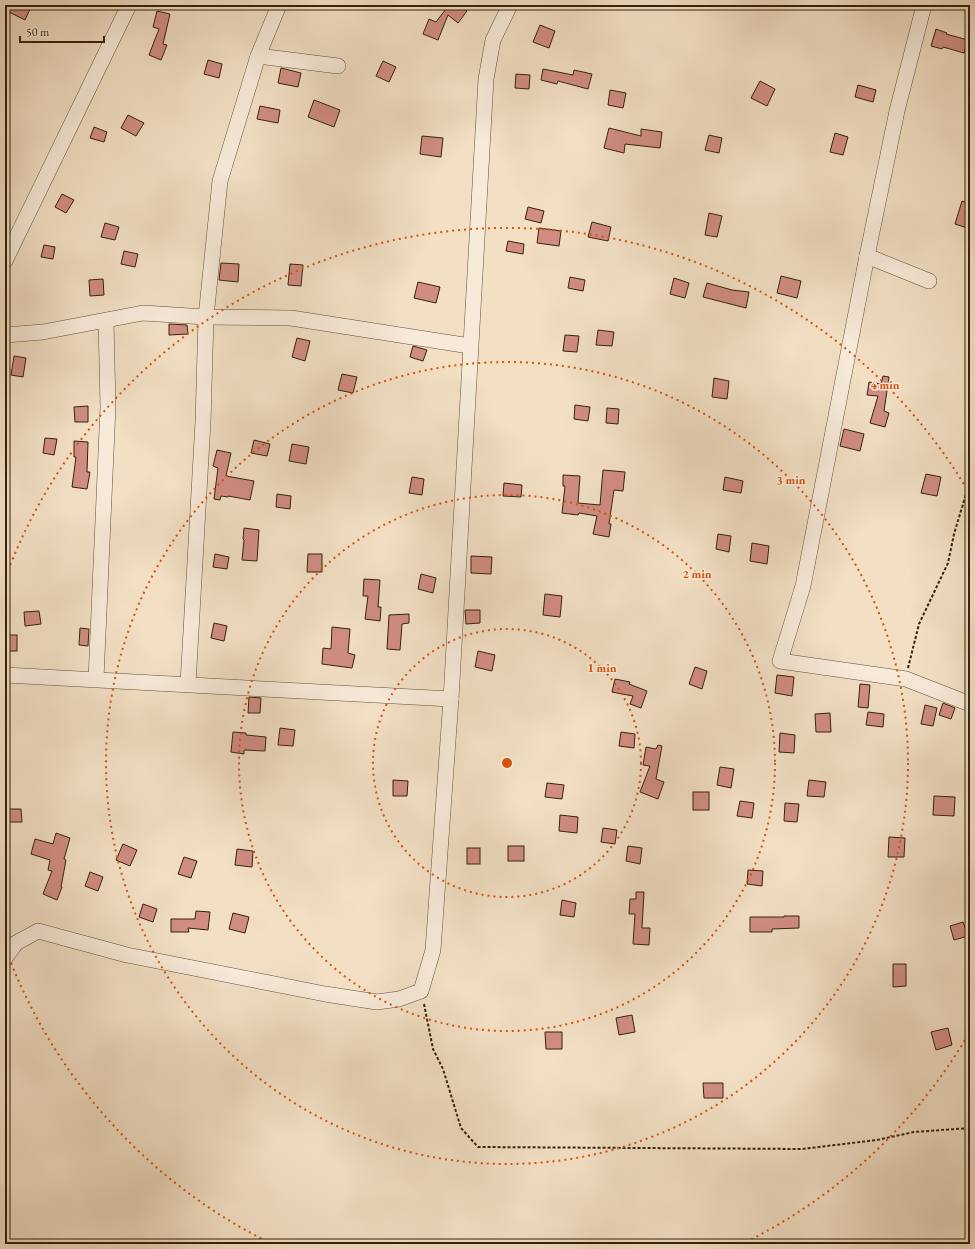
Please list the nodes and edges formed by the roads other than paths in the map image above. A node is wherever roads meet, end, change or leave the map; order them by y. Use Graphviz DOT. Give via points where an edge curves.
graph roads {
  1 [pos="129,5"];
  2 [pos="279,5"];
  3 [pos="510,5"];
  4 [pos="924,5"];
  5 [pos="258,56"];
  6 [pos="338,66"];
  7 [pos="867,256"];
  8 [pos="5,261"];
  9 [pos="929,281"];
  10 [pos="206,317"];
  11 [pos="106,321"];
  12 [pos="5,335"];
  13 [pos="470,346"];
  14 [pos="5,675"];
  15 [pos="96,679"];
  16 [pos="188,684"];
  17 [pos="451,699"];
  18 [pos="970,704"];
  19 [pos="5,958"];
  1 -- 8 [label="street"];
  2 -- 5 [label="street"];
  3 -- 13 [label="street" via="493,40 486,79"];
  4 -- 7 [label="street" via="897,111"];
  5 -- 6 [label="street"];
  5 -- 10 [label="street" via="220,181"];
  7 -- 9 [label="street"];
  7 -- 18 [label="street" via="802,586 780,662 906,678"];
  10 -- 11 [label="street" via="143,313"];
  10 -- 13 [label="street" via="291,318"];
  10 -- 16 [label="street" via="203,422"];
  11 -- 12 [label="street" via="43,332"];
  11 -- 15 [label="street" via="108,407"];
  13 -- 17 [label="street"];
  14 -- 15 [label="street"];
  15 -- 16 [label="street"];
  16 -- 17 [label="street"];
  17 -- 19 [label="street" via="433,950 421,991 399,1000 377,1002 325,994 127,955 38,931 16,943"];
}
